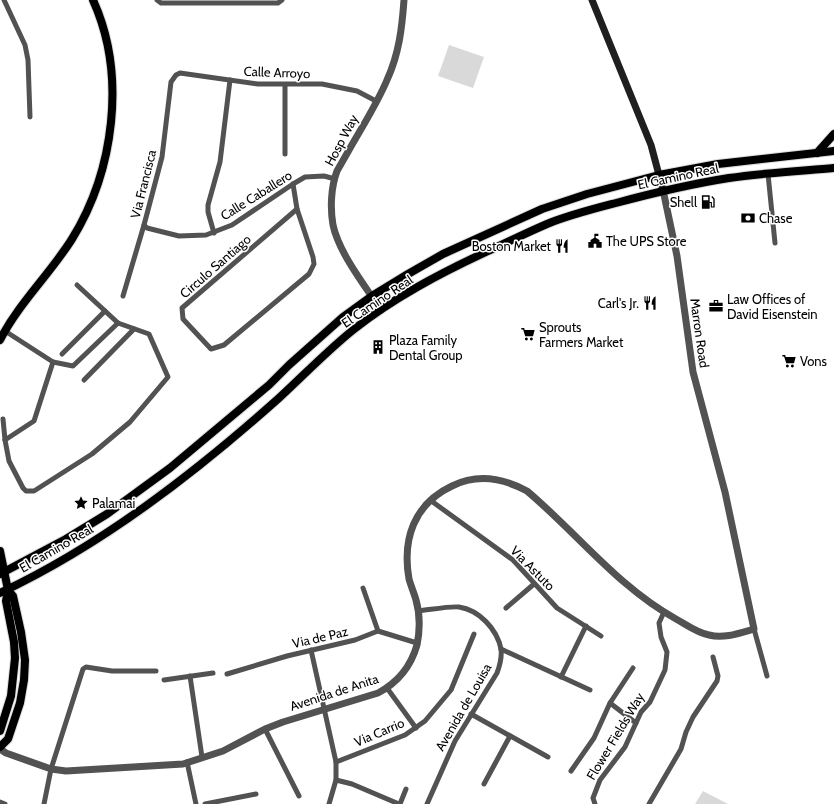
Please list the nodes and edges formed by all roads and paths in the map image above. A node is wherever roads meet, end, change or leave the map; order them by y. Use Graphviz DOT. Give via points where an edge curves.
graph roads {
  1 [pos="4,0"];
  2 [pos="93,0"];
  3 [pos="157,0"];
  4 [pos="282,0"];
  5 [pos="404,0"];
  6 [pos="592,0"];
  7 [pos="232,1"];
  8 [pos="176,75"];
  9 [pos="230,80"];
  10 [pos="284,85"];
  11 [pos="376,101"];
  12 [pos="30,117"];
  13 [pos="834,134"];
  14 [pos="834,151"];
  15 [pos="817,153"];
  16 [pos="285,154"];
  17 [pos="834,168"];
  18 [pos="768,174"];
  19 [pos="659,175"];
  20 [pos="335,179"];
  21 [pos="293,184"];
  22 [pos="663,190"];
  23 [pos="297,209"];
  24 [pos="144,225"];
  25 [pos="214,233"];
  26 [pos="775,243"];
  27 [pos="77,285"];
  28 [pos="123,296"];
  29 [pos="372,296"];
  30 [pos="381,310"];
  31 [pos="105,311"];
  32 [pos="118,323"];
  33 [pos="134,329"];
  34 [pos="2,330"];
  35 [pos="0,340"];
  36 [pos="62,354"];
  37 [pos="53,362"];
  38 [pos="84,380"];
  39 [pos="3,419"];
  40 [pos="5,440"];
  41 [pos="430,500"];
  42 [pos="0,551"];
  43 [pos="2,573"];
  44 [pos="534,584"];
  45 [pos="363,588"];
  46 [pos="4,591"];
  47 [pos="506,608"];
  48 [pos="418,611"];
  49 [pos="664,612"];
  50 [pos="586,626"];
  51 [pos="754,629"];
  52 [pos="378,631"];
  53 [pos="474,634"];
  54 [pos="601,636"];
  55 [pos="417,643"];
  56 [pos="501,649"];
  57 [pos="311,650"];
  58 [pos="713,657"];
  59 [pos="632,668"];
  60 [pos="156,671"];
  61 [pos="213,673"];
  62 [pos="227,674"];
  63 [pos="190,676"];
  64 [pos="767,676"];
  65 [pos="561,678"];
  66 [pos="164,680"];
  67 [pos="387,688"];
  68 [pos="590,690"];
  69 [pos="610,703"];
  70 [pos="324,710"];
  71 [pos="471,714"];
  72 [pos="636,723"];
  73 [pos="416,728"];
  74 [pos="265,729"];
  75 [pos="0,731"];
  76 [pos="510,736"];
  77 [pos="0,748"];
  78 [pos="548,757"];
  79 [pos="202,758"];
  80 [pos="187,762"];
  81 [pos="336,762"];
  82 [pos="51,769"];
  83 [pos="571,771"];
  84 [pos="336,780"];
  85 [pos="484,784"];
  86 [pos="406,789"];
  87 [pos="256,794"];
  88 [pos="299,796"];
  89 [pos="0,802"];
  90 [pos="5,804"];
  91 [pos="44,804"];
  92 [pos="196,804"];
  93 [pos="204,804"];
  94 [pos="329,804"];
  95 [pos="399,804"];
  96 [pos="426,804"];
  97 [pos="595,804"];
  98 [pos="649,804"];
  1 -- 12 [label="street" via="25,45"];
  2 -- 34 [label="main road" via="102,24 111,74 111,124 104,165 91,202 72,238"];
  3 -- 7 [label="street" via="161,3"];
  4 -- 7 [label="street" via="278,3"];
  5 -- 11 [label="street, Hosp Way" via="400,44 395,62"];
  6 -- 19 [label="main road, Marron Road" via="652,145"];
  8 -- 9 [label="street, Calle Arroyo"];
  8 -- 24 [label="street, Via Francisca" via="172,82 162,157"];
  9 -- 10 [label="street, Calle Arroyo"];
  9 -- 25 [label="street" via="220,162 208,206"];
  10 -- 11 [label="street, Calle Arroyo" via="322,84 357,91"];
  10 -- 16 [label="street"];
  11 -- 20 [label="street, Hosp Way"];
  13 -- 15 [label="main road"];
  14 -- 15 [label="main road, El Camino Real"];
  15 -- 19 [label="main road, El Camino Real" via="718,164"];
  17 -- 18 [label="main road, El Camino Real"];
  18 -- 22 [label="main road, El Camino Real"];
  18 -- 26 [label="street"];
  19 -- 22 [label="main road, Marron Road"];
  19 -- 29 [label="main road, El Camino Real" via="542,209 443,254"];
  20 -- 21 [label="street, Calle Caballero" via="324,176 305,177"];
  20 -- 29 [label="street, Hosp Way" via="332,211 337,239"];
  21 -- 23 [label="street"];
  21 -- 25 [label="street, Calle Caballero" via="232,225"];
  22 -- 30 [label="main road, El Camino Real" via="591,209 548,224 450,269"];
  22 -- 51 [label="street, Marron Road" via="677,256 693,372 724,492"];
  23 -- 23 [label="street, Circulo Santiago" via="182,308 183,319 211,349 224,345 309,274 314,264 313,257"];
  24 -- 25 [label="street, Calle Caballero" via="179,236"];
  24 -- 28 [label="street, Via Francisca"];
  27 -- 31 [label="street"];
  29 -- 30 [label="street, Hosp Way"];
  29 -- 43 [label="main road, El Camino Real" via="343,317 269,385 170,468 107,514"];
  30 -- 46 [label="main road, El Camino Real" via="353,330 280,397 180,481 105,534"];
  31 -- 32 [label="street"];
  31 -- 36 [label="street"];
  32 -- 33 [label="street"];
  32 -- 37 [label="street" via="73,366"];
  33 -- 38 [label="street"];
  33 -- 40 [label="street" via="149,334 168,377 130,422 92,454 34,491 26,491 23,488 9,460"];
  34 -- 35 [label="main road"];
  34 -- 37 [label="street"];
  37 -- 40 [label="street" via="34,421"];
  39 -- 40 [label="street"];
  41 -- 44 [label="street, Via Astuto" via="512,560"];
  41 -- 48 [label="street, Avenida de Anita" via="414,522 406,559"];
  41 -- 49 [label="street, Avenida de Anita" via="451,486 468,480 494,478 527,491 637,594"];
  42 -- 43 [label="main road"];
  43 -- 46 [label="main road"];
  44 -- 47 [label="street"];
  44 -- 50 [label="street, Via Astuto" via="557,608"];
  45 -- 52 [label="street"];
  46 -- 75 [label="main road" via="15,658 11,696"];
  46 -- 77 [label="main road" via="13,596 25,660 20,703 8,739"];
  48 -- 55 [label="street, Avenida de Anita"];
  48 -- 56 [label="street, Avenida de Louisa" via="459,607 477,614 490,625"];
  49 -- 51 [label="street, Avenida de Anita" via="709,636"];
  49 -- 72 [label="street, Flower Fields Way" via="659,623 667,652 665,670 650,702"];
  50 -- 54 [label="street, Via Astuto"];
  50 -- 65 [label="street"];
  51 -- 64 [label="street, Marron Road"];
  52 -- 55 [label="street"];
  52 -- 57 [label="street, Via de Paz" via="355,640"];
  53 -- 73 [label="street, Via Carrio" via="451,690 426,721"];
  55 -- 67 [label="street, Avenida de Anita" via="404,672"];
  56 -- 65 [label="street"];
  56 -- 71 [label="street, Avenida de Louisa" via="497,673"];
  57 -- 62 [label="street, Via de Paz"];
  57 -- 70 [label="street"];
  58 -- 98 [label="street" via="717,681 693,717 681,749"];
  59 -- 69 [label="street"];
  60 -- 82 [label="street" via="112,671 86,667 82,670"];
  61 -- 63 [label="street"];
  63 -- 66 [label="street"];
  63 -- 79 [label="street"];
  65 -- 68 [label="street"];
  67 -- 70 [label="street, Avenida de Anita"];
  67 -- 73 [label="street"];
  69 -- 72 [label="street"];
  69 -- 83 [label="street" via="594,738"];
  70 -- 74 [label="street, Avenida de Anita"];
  70 -- 81 [label="street"];
  71 -- 76 [label="street"];
  71 -- 96 [label="street, Avenida de Louisa" via="448,755"];
  72 -- 97 [label="street, Flower Fields Way" via="625,747 600,780 593,798"];
  73 -- 81 [label="street, Via Carrio" via="405,735"];
  74 -- 79 [label="street, Avenida de Anita" via="223,751"];
  74 -- 88 [label="street"];
  76 -- 78 [label="street"];
  76 -- 85 [label="street"];
  77 -- 82 [label="street, Avenida de Anita" via="6,753"];
  79 -- 80 [label="street, Avenida de Anita"];
  80 -- 82 [label="street, Avenida de Anita" via="74,770"];
  80 -- 92 [label="street"];
  81 -- 84 [label="street"];
  82 -- 91 [label="street"];
  84 -- 94 [label="street"];
  84 -- 95 [label="street"];
  86 -- 95 [label="street"];
  87 -- 93 [label="street"];
  89 -- 90 [label="street"];
}
